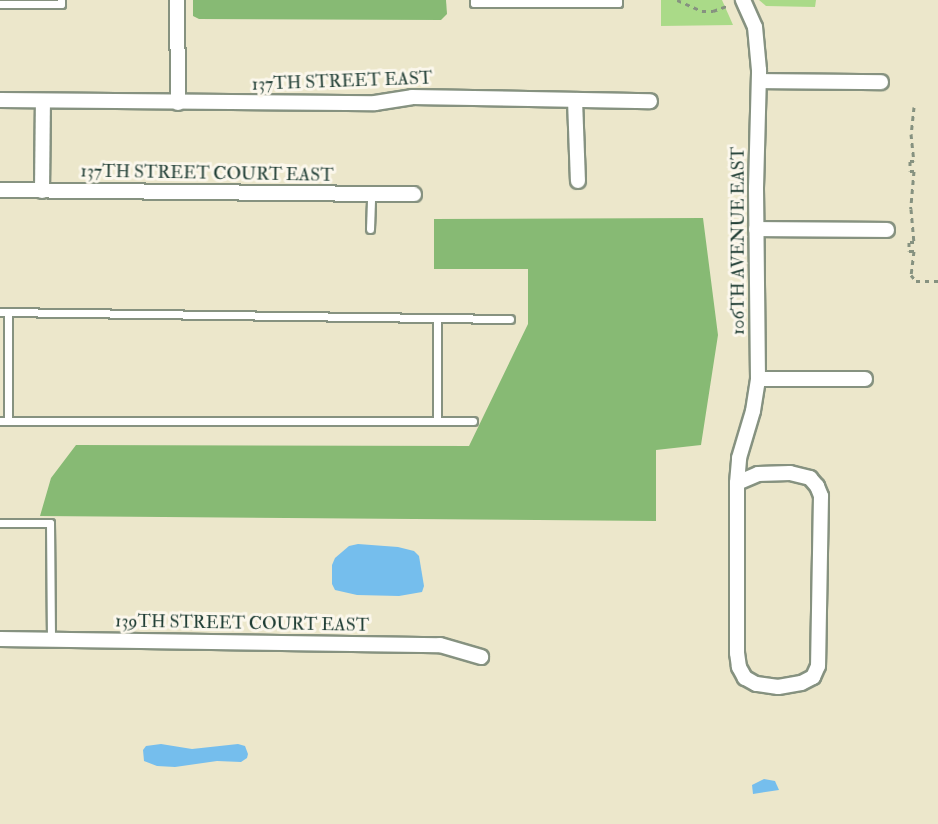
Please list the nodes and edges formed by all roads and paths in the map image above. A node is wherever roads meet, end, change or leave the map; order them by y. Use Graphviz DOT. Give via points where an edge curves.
graph roads {
  1 [pos="61,0"];
  2 [pos="177,0"];
  3 [pos="474,0"];
  4 [pos="618,0"];
  5 [pos="676,0"];
  6 [pos="743,0"];
  7 [pos="573,2"];
  8 [pos="0,4"];
  9 [pos="726,6"];
  10 [pos="759,81"];
  11 [pos="881,82"];
  12 [pos="0,100"];
  13 [pos="575,100"];
  14 [pos="650,100"];
  15 [pos="43,101"];
  16 [pos="178,103"];
  17 [pos="914,107"];
  18 [pos="578,181"];
  19 [pos="0,190"];
  20 [pos="42,191"];
  21 [pos="371,194"];
  22 [pos="414,194"];
  23 [pos="370,229"];
  24 [pos="756,229"];
  25 [pos="887,230"];
  26 [pos="938,281"];
  27 [pos="4,312"];
  28 [pos="437,318"];
  29 [pos="510,319"];
  30 [pos="758,379"];
  31 [pos="865,379"];
  32 [pos="4,421"];
  33 [pos="437,421"];
  34 [pos="473,421"];
  35 [pos="737,483"];
  36 [pos="0,523"];
  37 [pos="0,639"];
  38 [pos="51,639"];
  39 [pos="481,657"];
  1 -- 8 [label="lane" via="61,4"];
  2 -- 16 [label="street"];
  3 -- 7 [label="lane"];
  4 -- 7 [label="lane"];
  5 -- 9 [label="path" via="702,11"];
  6 -- 10 [label="street, 106TH AVENUE EAST" via="754,27"];
  10 -- 11 [label="street"];
  10 -- 24 [label="street, 106TH AVENUE EAST"];
  12 -- 15 [label="street, 137TH STREET EAST"];
  13 -- 14 [label="street, 137TH STREET EAST"];
  13 -- 16 [label="street, 137TH STREET EAST" via="412,97 375,103"];
  13 -- 18 [label="street"];
  15 -- 16 [label="street, 137TH STREET EAST"];
  15 -- 20 [label="street"];
  17 -- 26 [label="path" via="910,134 914,155 914,161 910,161 910,171 914,171 911,275 916,281"];
  19 -- 20 [label="street, 137TH STREET COURT EAST"];
  20 -- 21 [label="street, 137TH STREET COURT EAST"];
  21 -- 22 [label="street, 137TH STREET COURT EAST"];
  21 -- 23 [label="lane"];
  24 -- 25 [label="street"];
  24 -- 30 [label="street, 106TH AVENUE EAST"];
  27 -- 28 [label="lane"];
  27 -- 32 [label="lane"];
  28 -- 29 [label="lane"];
  28 -- 33 [label="lane"];
  30 -- 31 [label="street"];
  30 -- 35 [label="street, 106TH AVENUE EAST"];
  32 -- 33 [label="lane"];
  33 -- 34 [label="lane"];
  35 -- 35 [label="street, 106TH AVENUE EAST" via="739,667 745,678 756,684 778,687 801,683 813,677 818,666 821,496 810,478 790,473 758,474"];
  36 -- 38 [label="lane" via="50,523"];
  37 -- 38 [label="street, 139TH STREET COURT EAST"];
  38 -- 39 [label="street, 139TH STREET COURT EAST" via="440,645"];
}
